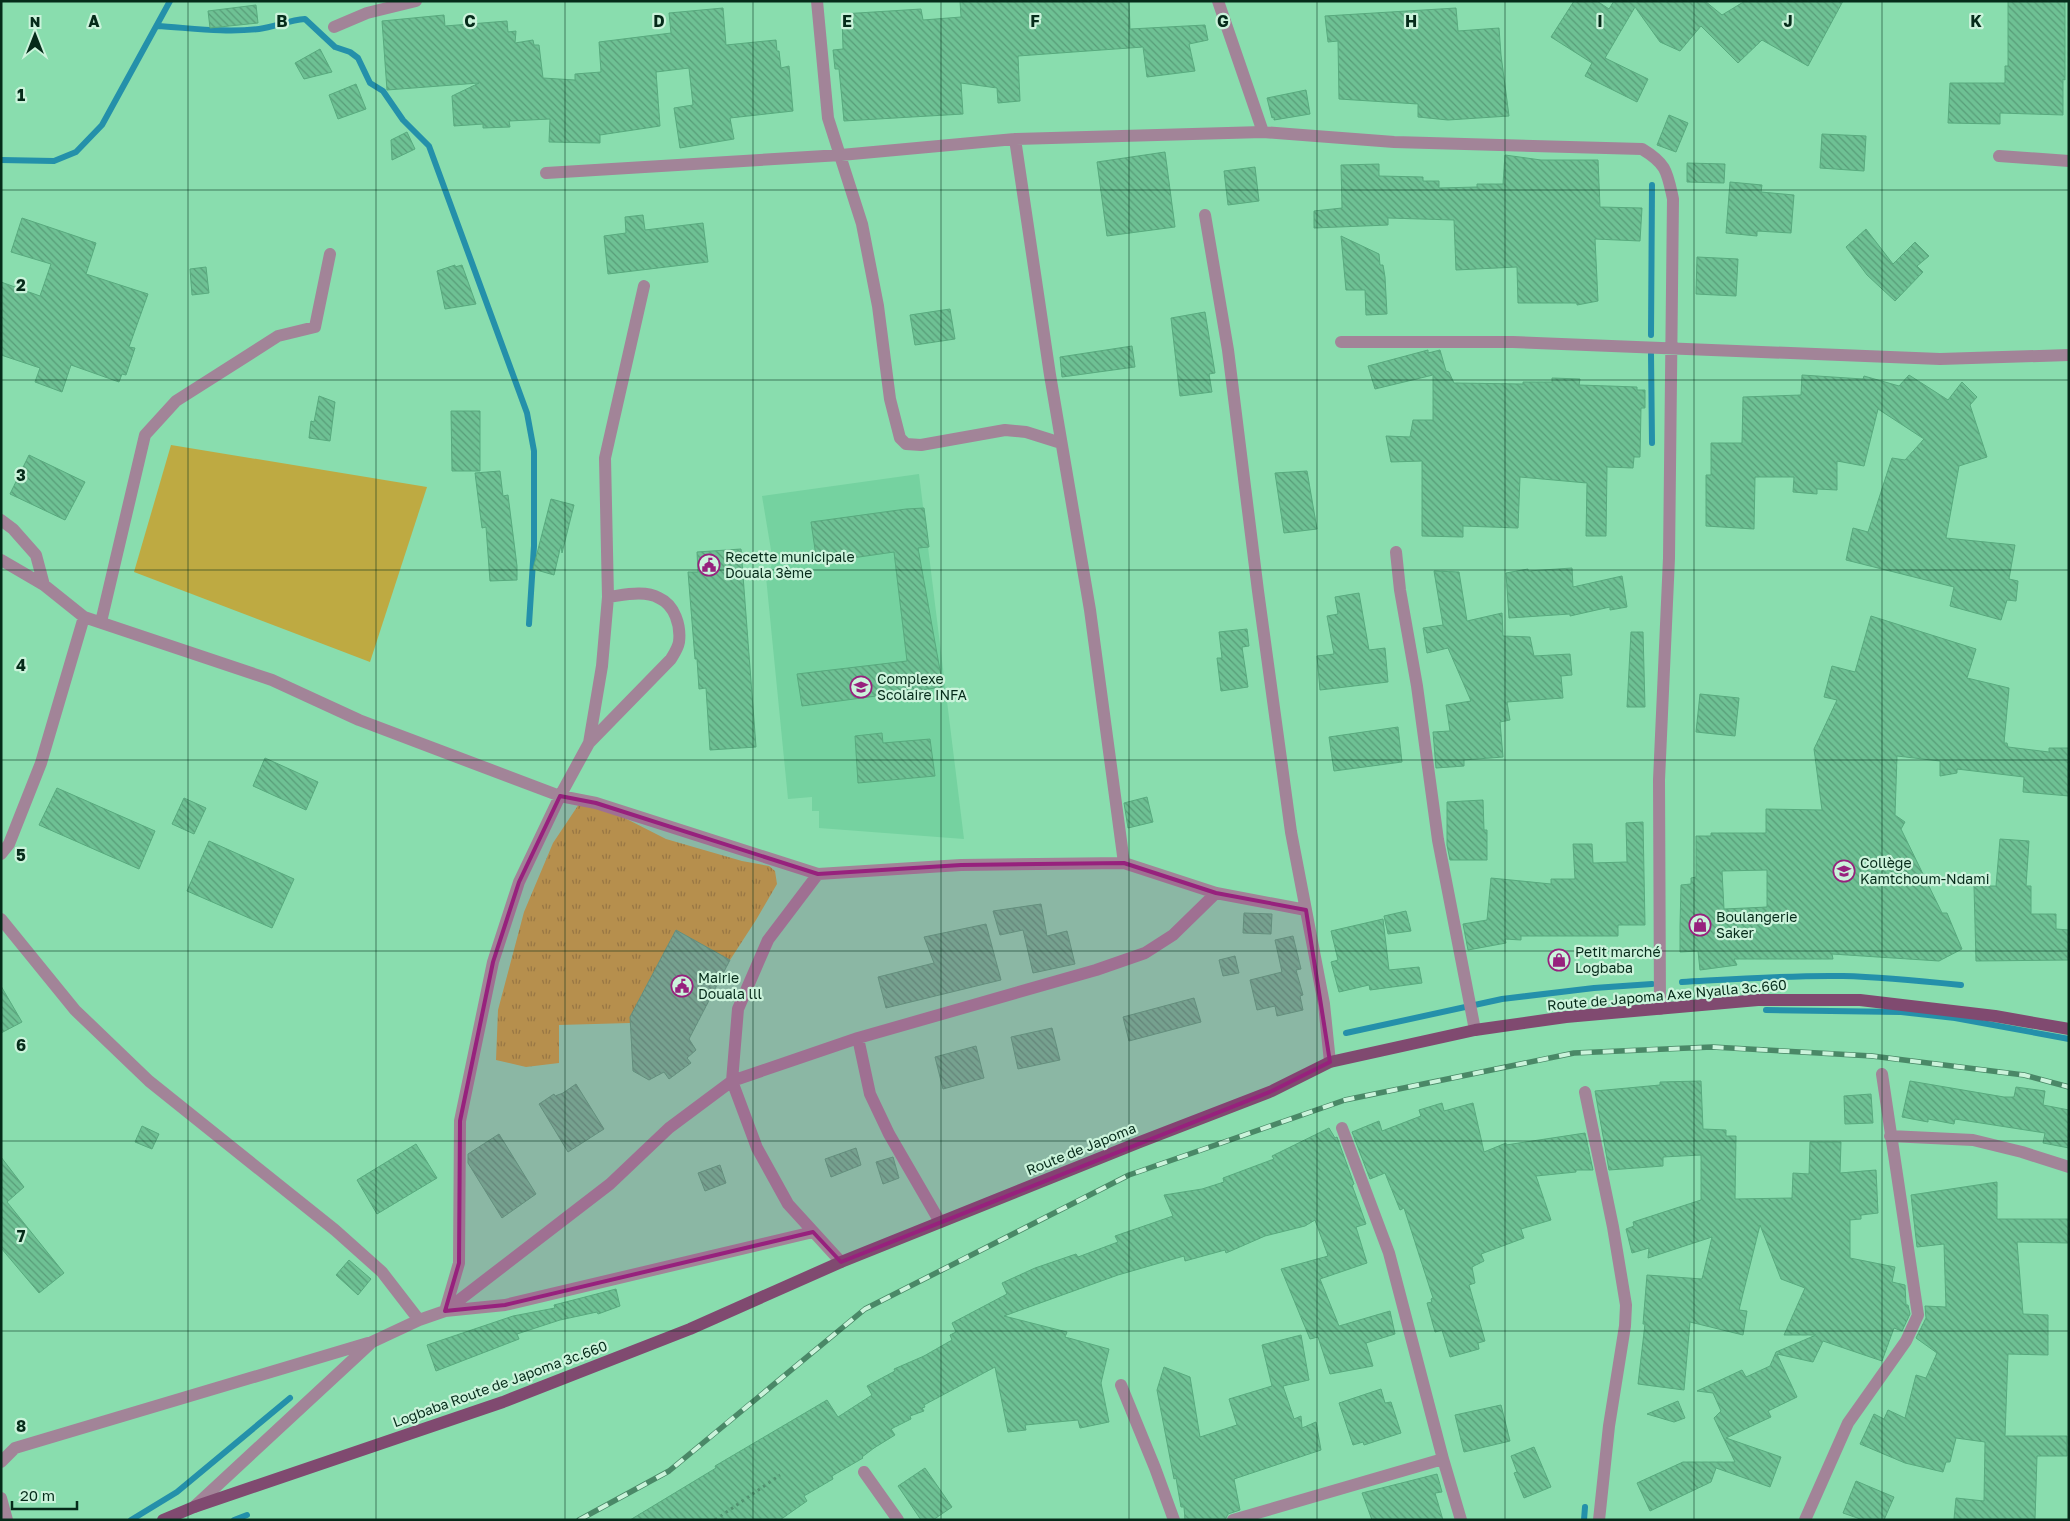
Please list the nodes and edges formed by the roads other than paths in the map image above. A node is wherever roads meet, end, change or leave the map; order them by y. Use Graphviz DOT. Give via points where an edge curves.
graph roads {
  1 [pos="416,1"];
  2 [pos="817,1"];
  3 [pos="1218,1"];
  4 [pos="334,27"];
  5 [pos="1263,132"];
  6 [pos="1015,138"];
  7 [pos="841,155"];
  8 [pos="1999,156"];
  9 [pos="2069,161"];
  10 [pos="546,173"];
  11 [pos="1205,215"];
  12 [pos="330,254"];
  13 [pos="644,286"];
  14 [pos="1341,342"];
  15 [pos="1672,348"];
  16 [pos="2069,355"];
  17 [pos="1061,443"];
  18 [pos="1,520"];
  19 [pos="1396,552"];
  20 [pos="1,560"];
  21 [pos="44,585"];
  22 [pos="608,597"];
  23 [pos="84,617"];
  24 [pos="101,622"];
  25 [pos="589,743"];
  26 [pos="560,796"];
  27 [pos="1,854"];
  28 [pos="1124,863"];
  29 [pos="818,874"];
  30 [pos="1216,892"];
  31 [pos="1306,910"];
  32 [pos="1,919"];
  33 [pos="1660,1009"];
  34 [pos="2069,1029"];
  35 [pos="1474,1030"];
  36 [pos="858,1038"];
  37 [pos="1330,1062"];
  38 [pos="1882,1074"];
  39 [pos="732,1080"];
  40 [pos="1584,1092"];
  41 [pos="1342,1128"];
  42 [pos="1890,1136"];
  43 [pos="2069,1167"];
  44 [pos="940,1222"];
  45 [pos="813,1232"];
  46 [pos="841,1262"];
  47 [pos="445,1311"];
  48 [pos="419,1320"];
  49 [pos="372,1342"];
  50 [pos="1121,1385"];
  51 [pos="1443,1459"];
  52 [pos="1,1462"];
  53 [pos="864,1472"];
  54 [pos="1,1498"];
  55 [pos="194,1507"];
  56 [pos="7,1520"];
  57 [pos="163,1520"];
  58 [pos="898,1520"];
  59 [pos="1174,1520"];
  60 [pos="1233,1520"];
  61 [pos="1461,1520"];
  62 [pos="1599,1520"];
  63 [pos="1805,1520"];
  1 -- 4 [label="street" via="367,13"];
  2 -- 7 [label="street" via="828,118"];
  3 -- 5 [label="street"];
  5 -- 6 [label="street"];
  5 -- 15 [label="street" via="1394,142 1642,148 1667,171 1673,199"];
  6 -- 7 [label="street"];
  6 -- 17 [label="street"];
  7 -- 10 [label="street"];
  7 -- 17 [label="street" via="862,224 878,306 890,399 900,438 906,444 921,445 1006,430 1026,432"];
  8 -- 9 [label="street"];
  11 -- 31 [label="street" via="1228,350 1291,832"];
  12 -- 24 [label="street" via="315,327 278,336 176,402 145,435"];
  13 -- 22 [label="street" via="605,458"];
  14 -- 15 [label="street" via="1513,342"];
  15 -- 16 [label="street" via="1940,359"];
  15 -- 33 [label="street" via="1669,558 1659,780"];
  17 -- 28 [label="street" via="1090,610"];
  18 -- 21 [label="street" via="36,555"];
  19 -- 35 [label="street" via="1438,840"];
  20 -- 21 [label="street"];
  21 -- 23 [label="street"];
  22 -- 25 [label="street" via="602,666"];
  22 -- 25 [label="street" via="638,594 659,597 672,608 679,625 679,643 671,660"];
  23 -- 24 [label="street"];
  23 -- 27 [label="street" via="41,763 9,844"];
  24 -- 26 [label="street" via="272,680 359,720"];
  25 -- 26 [label="street"];
  26 -- 29 [label="street" via="596,803"];
  26 -- 47 [label="street" via="519,882 493,962 460,1120 459,1262"];
  28 -- 29 [label="street" via="961,865"];
  28 -- 30 [label="street"];
  29 -- 39 [label="street" via="768,940 738,1009"];
  30 -- 31 [label="street"];
  30 -- 36 [label="street" via="1173,935 1145,953"];
  31 -- 37 [label="street" via="1324,1004"];
  32 -- 48 [label="street" via="74,1010 149,1081 349,1242 382,1272"];
  33 -- 34 [label="main road, Route de Japoma Axe Nyalla 3c.660" via="1758,1000 1860,1000 1995,1016"];
  33 -- 35 [label="main road, Route de Japoma Axe Nyalla 3c.660" via="1566,1017"];
  35 -- 37 [label="main road, Route de Japoma Axe Nyalla 3c.660"];
  36 -- 39 [label="street"];
  36 -- 44 [label="street" via="870,1094 889,1134"];
  37 -- 44 [label="main road, Route de Japoma" via="1272,1090"];
  38 -- 42 [label="street"];
  39 -- 45 [label="street" via="757,1148 788,1204"];
  39 -- 47 [label="street" via="669,1128 610,1184"];
  40 -- 62 [label="street" via="1626,1305"];
  41 -- 51 [label="street" via="1389,1252"];
  42 -- 43 [label="street" via="1973,1140"];
  42 -- 63 [label="street" via="1918,1315 1906,1341 1848,1423"];
  44 -- 46 [label="main road, Route de Japoma"];
  45 -- 46 [label="street"];
  45 -- 47 [label="street" via="505,1305"];
  46 -- 55 [label="main road, Logbaba Route de Japoma 3c.660" via="690,1328 503,1402"];
  47 -- 48 [label="street"];
  48 -- 49 [label="street"];
  49 -- 52 [label="street" via="15,1448"];
  49 -- 55 [label="street"];
  50 -- 59 [label="street"];
  51 -- 60 [label="street"];
  51 -- 61 [label="street"];
  53 -- 58 [label="street"];
  54 -- 56 [label="street"];
  55 -- 57 [label="main road, Logbaba Route de Japoma 3c.660"];
}
